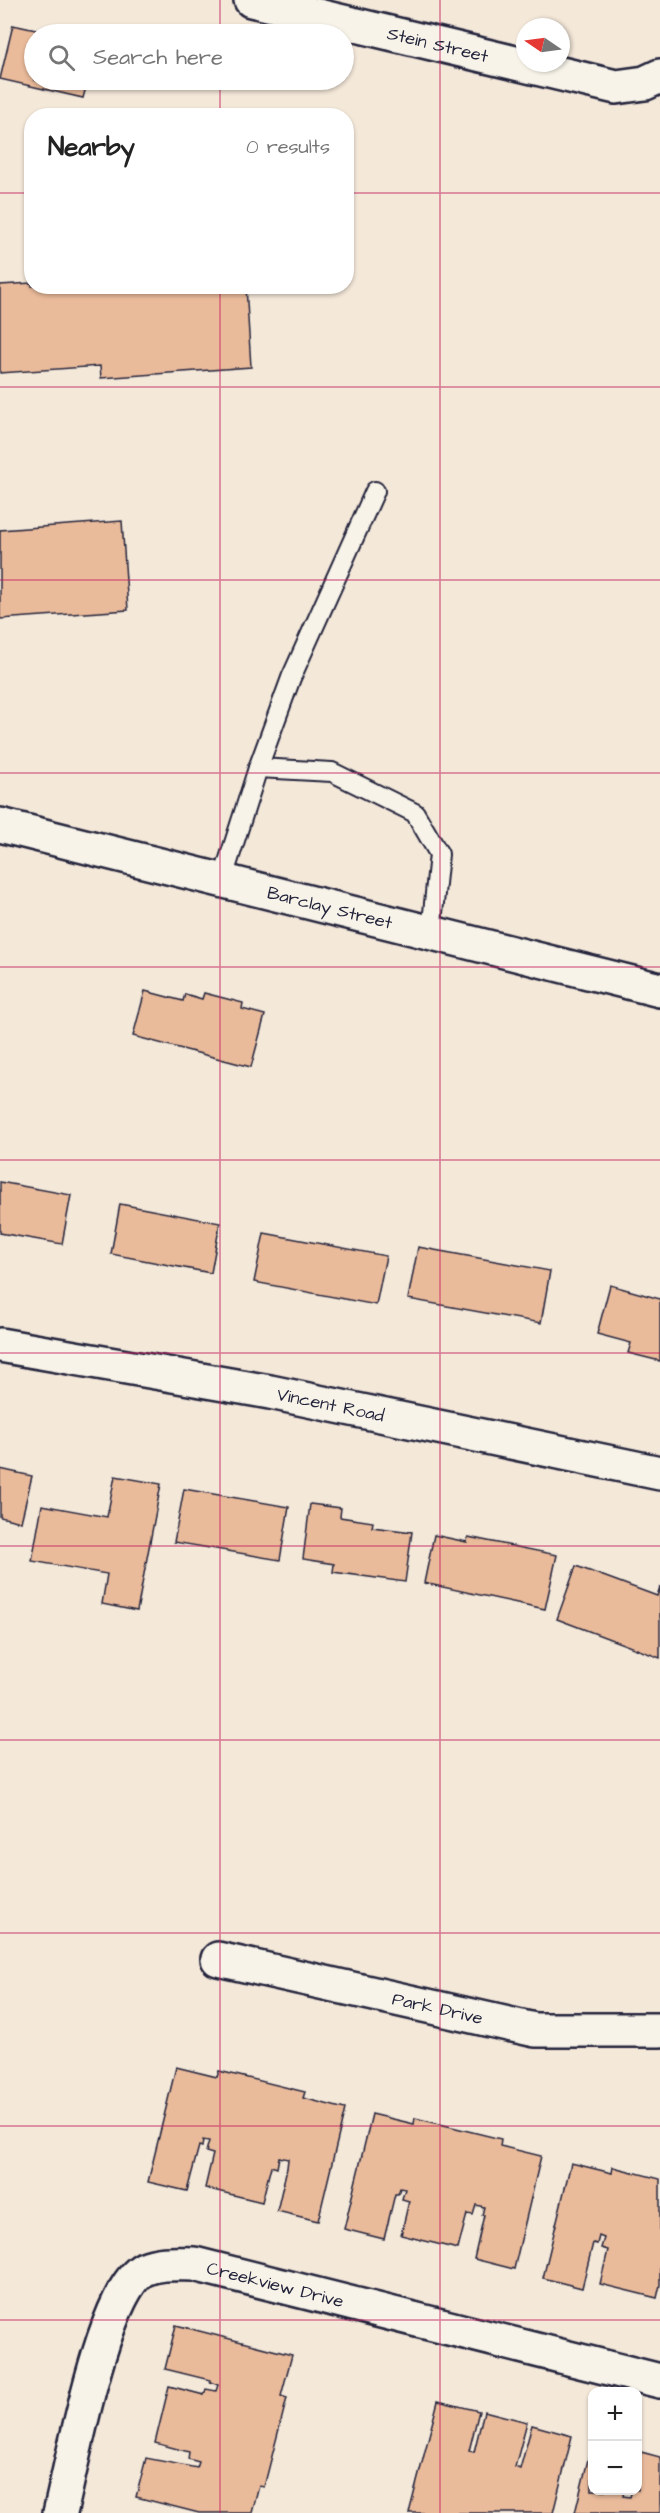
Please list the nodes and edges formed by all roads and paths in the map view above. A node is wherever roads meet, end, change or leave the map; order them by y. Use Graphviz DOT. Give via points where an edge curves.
graph roads {
  1 [pos="251,0"];
  2 [pos="352,24"];
  3 [pos="354,25"];
  4 [pos="660,76"];
  5 [pos="375,490"];
  6 [pos="258,768"];
  7 [pos="0,825"];
  8 [pos="222,881"];
  9 [pos="430,933"];
  10 [pos="660,990"];
  11 [pos="0,1345"];
  12 [pos="660,1473"];
  13 [pos="218,1959"];
  14 [pos="660,2030"];
  15 [pos="660,2380"];
  16 [pos="60,2513"];
  1 -- 2 [label="street, Stein Street"];
  3 -- 4 [label="street, Stein Street" via="616,87"];
  5 -- 6 [label="lane" via="291,678"];
  6 -- 8 [label="lane"];
  6 -- 9 [label="lane" via="332,772 415,813 439,854"];
  7 -- 8 [label="street, Barclay Street"];
  8 -- 9 [label="street, Barclay Street"];
  9 -- 10 [label="street, Barclay Street"];
  11 -- 12 [label="street, Vincent Road" via="270,1392"];
  13 -- 14 [label="street, Park Drive" via="535,2030"];
  15 -- 16 [label="street, Creekview Drive" via="194,2264 165,2263 143,2270 126,2286 116,2304"];
}
